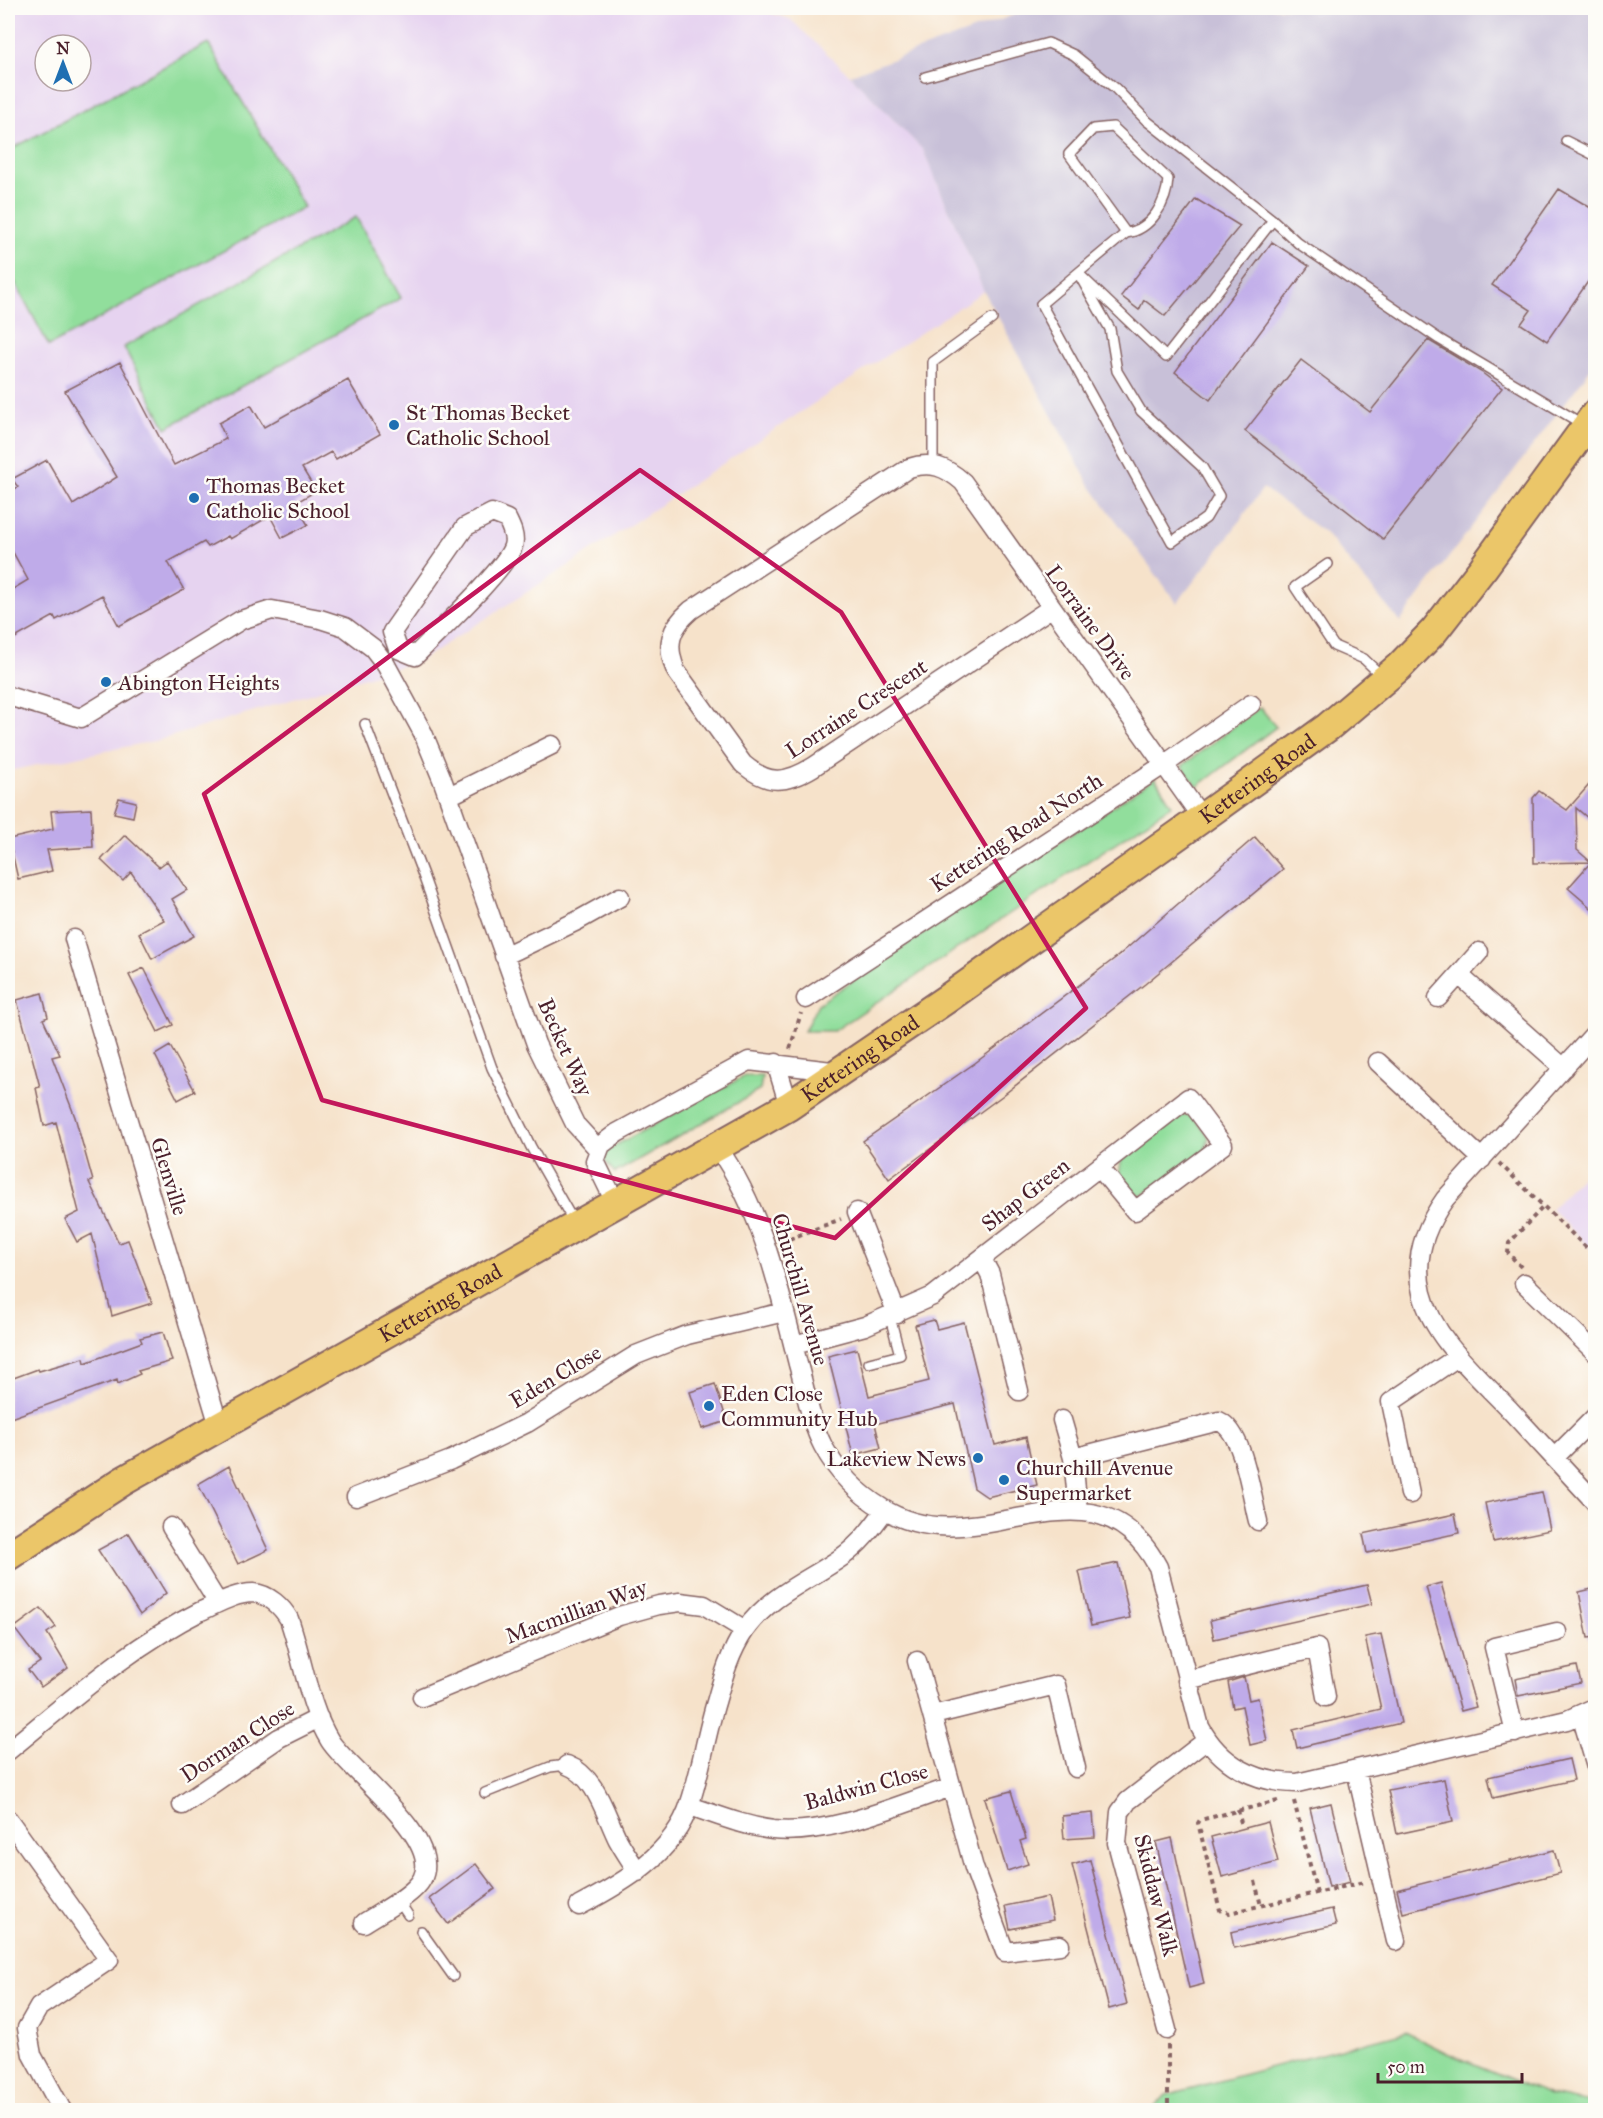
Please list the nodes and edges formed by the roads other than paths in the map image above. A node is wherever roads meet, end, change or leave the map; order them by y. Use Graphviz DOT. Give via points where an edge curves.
graph roads {
  1 [pos="925,77"];
  2 [pos="1566,141"];
  3 [pos="1596,156"];
  4 [pos="1273,220"];
  5 [pos="1126,233"];
  6 [pos="1078,273"];
  7 [pos="992,319"];
  8 [pos="1591,419"];
  9 [pos="933,464"];
  10 [pos="1329,564"];
  11 [pos="1051,608"];
  12 [pos="398,649"];
  13 [pos="386,665"];
  14 [pos="1385,680"];
  15 [pos="9,698"];
  16 [pos="1251,704"];
  17 [pos="365,724"];
  18 [pos="552,745"];
  19 [pos="1165,764"];
  20 [pos="449,796"];
  21 [pos="1202,818"];
  22 [pos="620,897"];
  23 [pos="74,939"];
  24 [pos="1479,952"];
  25 [pos="504,956"];
  26 [pos="1459,975"];
  27 [pos="1438,998"];
  28 [pos="806,999"];
  29 [pos="1596,1032"];
  30 [pos="773,1062"];
  31 [pos="1378,1062"];
  32 [pos="1564,1068"];
  33 [pos="840,1072"];
  34 [pos="789,1106"];
  35 [pos="718,1148"];
  36 [pos="598,1149"];
  37 [pos="1484,1156"];
  38 [pos="1099,1167"];
  39 [pos="616,1204"];
  40 [pos="856,1212"];
  41 [pos="576,1226"];
  42 [pos="982,1259"];
  43 [pos="1524,1283"];
  44 [pos="784,1312"];
  45 [pos="894,1315"];
  46 [pos="794,1346"];
  47 [pos="1596,1353"];
  48 [pos="1459,1356"];
  49 [pos="869,1363"];
  50 [pos="1020,1391"];
  51 [pos="1596,1416"];
  52 [pos="1062,1420"];
  53 [pos="219,1426"];
  54 [pos="1073,1458"];
  55 [pos="1554,1458"];
  56 [pos="1410,1494"];
  57 [pos="356,1497"];
  58 [pos="1596,1503"];
  59 [pos="885,1510"];
  60 [pos="1078,1510"];
  61 [pos="1258,1521"];
  62 [pos="171,1527"];
  63 [pos="8,1556"];
  64 [pos="218,1603"];
  65 [pos="745,1630"];
  66 [pos="1557,1632"];
  67 [pos="917,1661"];
  68 [pos="1187,1680"];
  69 [pos="422,1696"];
  70 [pos="1326,1696"];
  71 [pos="1588,1711"];
  72 [pos="933,1716"];
  73 [pos="319,1718"];
  74 [pos="1515,1732"];
  75 [pos="1207,1740"];
  76 [pos="8,1751"];
  77 [pos="567,1765"];
  78 [pos="1596,1766"];
  79 [pos="1076,1768"];
  80 [pos="1356,1770"];
  81 [pos="951,1787"];
  82 [pos="485,1793"];
  83 [pos="182,1805"];
  84 [pos="690,1806"];
  85 [pos="8,1819"];
  86 [pos="638,1872"];
  87 [pos="579,1906"];
  88 [pos="364,1923"];
  89 [pos="421,1931"];
  90 [pos="1396,1941"];
  91 [pos="1060,1945"];
  92 [pos="453,1976"];
  93 [pos="1167,2030"];
  94 [pos="62,2110"];
  1 -- 4 [label="lane" via="1048,43 1074,55 1115,88 1147,121"];
  2 -- 3 [label="lane"];
  4 -- 6 [label="lane" via="1166,357"];
  4 -- 8 [label="lane" via="1298,243 1439,339"];
  5 -- 5 [label="lane" via="1069,154 1093,129 1113,127 1168,179 1168,195 1148,223"];
  5 -- 6 [label="lane"];
  6 -- 6 [label="lane" via="1110,329 1117,370 1141,411 1202,467 1219,496 1206,518 1172,542 1041,304"];
  7 -- 9 [label="lane" via="933,362"];
  8 -- 14 [label="main road, Kettering Road" via="1434,631"];
  9 -- 11 [label="street, Lorraine Drive" via="950,470 963,482"];
  9 -- 11 [label="street, Lorraine Crescent" via="909,468 691,610 673,630 670,657 676,671 743,764 765,778 795,778"];
  10 -- 14 [label="lane" via="1295,587 1334,646 1364,659"];
  11 -- 19 [label="street, Lorraine Drive"];
  12 -- 12 [label="street" via="392,632 465,527 492,513 507,519 514,545 502,564 415,656"];
  12 -- 13 [label="street"];
  13 -- 15 [label="street, Becket Way" via="373,648 345,627 272,610 242,620 81,718"];
  13 -- 20 [label="street, Becket Way" via="423,733"];
  14 -- 21 [label="main road, Kettering Road" via="1328,727"];
  16 -- 19 [label="street, Kettering Road North"];
  17 -- 41 [label="lane" via="492,1068"];
  18 -- 20 [label="street"];
  19 -- 21 [label="street, Lorraine Drive"];
  19 -- 28 [label="street, Kettering Road North"];
  20 -- 25 [label="street, Becket Way"];
  21 -- 33 [label="main road, Kettering Road"];
  22 -- 25 [label="street"];
  23 -- 53 [label="street, Glenville"];
  24 -- 26 [label="street"];
  25 -- 36 [label="street, Becket Way" via="536,1044 561,1097 580,1132"];
  26 -- 27 [label="street"];
  26 -- 32 [label="street"];
  29 -- 32 [label="street"];
  30 -- 33 [label="street"];
  30 -- 34 [label="street"];
  30 -- 36 [label="street" via="742,1063 617,1133"];
  31 -- 37 [label="street"];
  32 -- 37 [label="street"];
  33 -- 34 [label="main road, Kettering Road"];
  34 -- 35 [label="main road, Kettering Road"];
  35 -- 39 [label="main road, Kettering Road"];
  35 -- 44 [label="street, Churchill Avenue" via="744,1188"];
  36 -- 39 [label="street" via="596,1168"];
  37 -- 48 [label="street" via="1435,1214 1426,1230 1419,1261 1420,1287 1429,1312"];
  38 -- 38 [label="street, Shap Green" via="1188,1098 1223,1145 1135,1210"];
  38 -- 42 [label="street, Shap Green"];
  39 -- 41 [label="main road, Kettering Road"];
  40 -- 45 [label="street"];
  41 -- 53 [label="main road, Kettering Road"];
  42 -- 45 [label="street, Shap Green" via="933,1296"];
  42 -- 50 [label="street, Shap Green" via="990,1274"];
  43 -- 47 [label="street"];
  44 -- 46 [label="street, Churchill Avenue"];
  44 -- 57 [label="street, Eden Close" via="687,1335 636,1355 527,1423 451,1460"];
  45 -- 46 [label="street, Shap Green"];
  45 -- 49 [label="lane" via="900,1355"];
  46 -- 59 [label="street, Churchill Avenue" via="815,1426 834,1465"];
  48 -- 55 [label="street"];
  48 -- 56 [label="street" via="1391,1402"];
  51 -- 55 [label="street"];
  52 -- 54 [label="street"];
  53 -- 63 [label="main road, Kettering Road" via="97,1497"];
  54 -- 60 [label="street"];
  54 -- 61 [label="street" via="1219,1421 1232,1429 1238,1442"];
  55 -- 58 [label="street"];
  59 -- 60 [label="street, Churchill Avenue" via="908,1521 955,1528"];
  59 -- 65 [label="street" via="865,1539 843,1557 791,1587"];
  60 -- 68 [label="street, Churchill Avenue" via="1108,1517 1125,1526 1149,1551 1164,1586"];
  62 -- 64 [label="street"];
  64 -- 73 [label="street" via="254,1593 283,1610 294,1632"];
  64 -- 76 [label="street" via="146,1641"];
  65 -- 69 [label="street, Macmillian Way" via="704,1605 659,1605 620,1616"];
  65 -- 84 [label="street" via="728,1663 708,1727"];
  66 -- 74 [label="street" via="1494,1647"];
  67 -- 72 [label="street, Baldwin Close"];
  68 -- 70 [label="street" via="1317,1648"];
  68 -- 75 [label="street, Churchill Avenue"];
  71 -- 74 [label="street, Churchill Avenue"];
  71 -- 78 [label="street, Churchill Avenue"];
  72 -- 79 [label="street" via="1056,1685"];
  72 -- 81 [label="street, Baldwin Close"];
  73 -- 83 [label="street, Dorman Close" via="279,1738"];
  73 -- 88 [label="street" via="338,1753 389,1801 425,1861 422,1880 403,1907"];
  74 -- 80 [label="street, Churchill Avenue"];
  75 -- 80 [label="street, Churchill Avenue" via="1228,1762 1275,1782 1297,1783"];
  75 -- 93 [label="street, Skiddaw Walk" via="1128,1801 1116,1828 1120,1858"];
  77 -- 82 [label="lane" via="550,1767"];
  77 -- 86 [label="street" via="592,1785"];
  80 -- 90 [label="street"];
  81 -- 84 [label="street, Baldwin Close" via="868,1814 799,1830 747,1825"];
  81 -- 91 [label="street, Baldwin Close" via="974,1868 1005,1952"];
  84 -- 86 [label="street" via="664,1846"];
  85 -- 94 [label="street" via="109,1960 39,2007 27,2028 32,2055"];
  86 -- 87 [label="street"];
  89 -- 92 [label="lane"];
}
